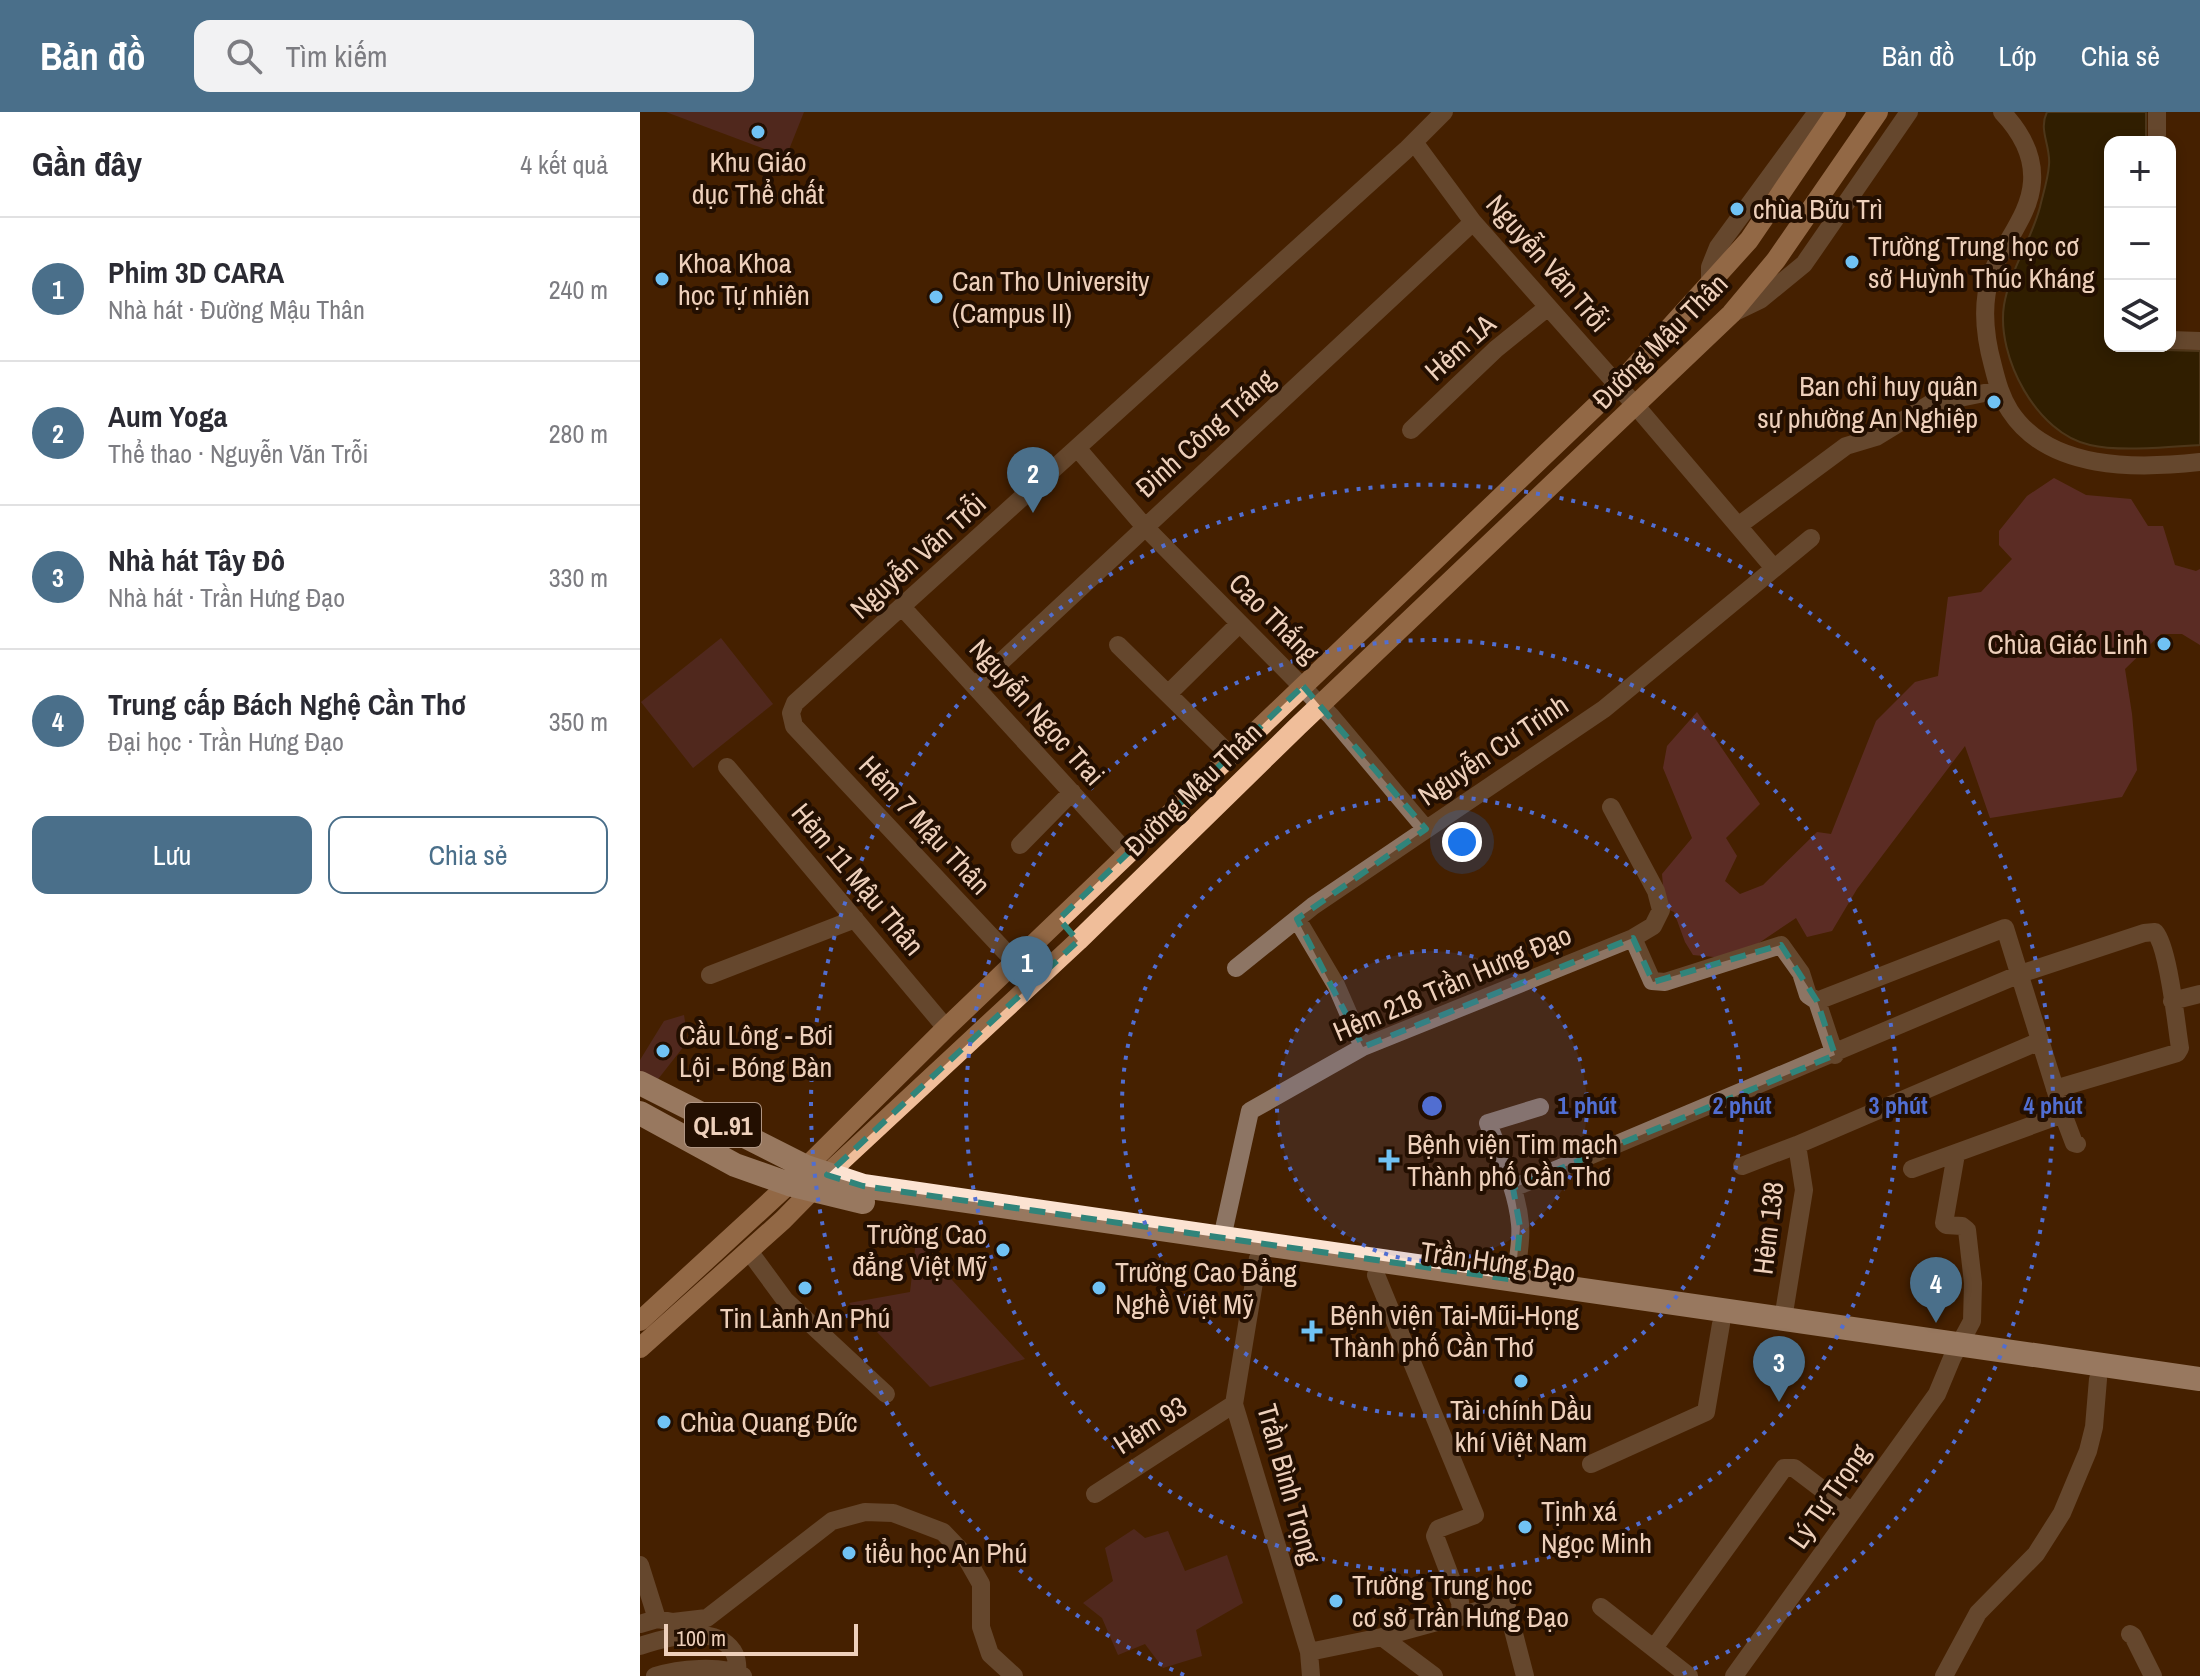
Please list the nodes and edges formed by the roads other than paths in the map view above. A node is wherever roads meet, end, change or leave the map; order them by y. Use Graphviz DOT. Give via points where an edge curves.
graph roads {
  1 [pos="1444,112"];
  2 [pos="1817,112"];
  3 [pos="1836,112"];
  4 [pos="1878,112"];
  5 [pos="1909,112"];
  6 [pos="2002,112"];
  7 [pos="2157,112"];
  8 [pos="2157,136"];
  9 [pos="1414,142"];
  10 [pos="1473,222"];
  11 [pos="1710,284"];
  12 [pos="1548,307"];
  13 [pos="1731,314"];
  14 [pos="2176,340"];
  15 [pos="2200,341"];
  16 [pos="1618,385"];
  17 [pos="1999,390"];
  18 [pos="1636,406"];
  19 [pos="1411,430"];
  20 [pos="1078,449"];
  21 [pos="2200,462"];
  22 [pos="1144,526"];
  23 [pos="1738,526"];
  24 [pos="1811,538"];
  25 [pos="1773,567"];
  26 [pos="903,608"];
  27 [pos="1239,624"];
  28 [pos="1118,645"];
  29 [pos="975,686"];
  30 [pos="1303,686"];
  31 [pos="1169,693"];
  32 [pos="1321,706"];
  33 [pos="794,726"];
  34 [pos="1231,756"];
  35 [pos="727,767"];
  36 [pos="1072,792"];
  37 [pos="1611,807"];
  38 [pos="1426,829"];
  39 [pos="1020,845"];
  40 [pos="1128,854"];
  41 [pos="855,919"];
  42 [pos="1059,919"];
  43 [pos="1297,919"];
  44 [pos="1633,938"];
  45 [pos="1078,941"];
  46 [pos="1015,962"];
  47 [pos="1236,968"];
  48 [pos="2020,974"];
  49 [pos="710,975"];
  50 [pos="2200,994"];
  51 [pos="1817,1001"];
  52 [pos="2172,1001"];
  53 [pos="946,1028"];
  54 [pos="2040,1041"];
  55 [pos="1363,1047"];
  56 [pos="1835,1055"];
  57 [pos="640,1083"];
  58 [pos="2055,1089"];
  59 [pos="1540,1107"];
  60 [pos="640,1113"];
  61 [pos="2063,1114"];
  62 [pos="2077,1144"];
  63 [pos="1797,1145"];
  64 [pos="1956,1154"];
  65 [pos="1742,1166"];
  66 [pos="1912,1169"];
  67 [pos="809,1179"];
  68 [pos="1513,1188"];
  69 [pos="1222,1238"];
  70 [pos="749,1251"];
  71 [pos="1258,1258"];
  72 [pos="1376,1275"];
  73 [pos="1515,1280"];
  74 [pos="1783,1319"];
  75 [pos="640,1321"];
  76 [pos="1721,1324"];
  77 [pos="640,1348"];
  78 [pos="1956,1351"];
  79 [pos="2098,1379"];
  80 [pos="2200,1379"];
  81 [pos="2200,1393"];
  82 [pos="886,1394"];
  83 [pos="1234,1404"];
  84 [pos="1591,1464"];
  85 [pos="1095,1494"];
  86 [pos="1852,1512"];
  87 [pos="640,1565"];
  88 [pos="1601,1607"];
  89 [pos="1461,1617"];
  90 [pos="649,1622"];
  91 [pos="2130,1634"];
  92 [pos="1382,1637"];
  93 [pos="640,1646"];
  94 [pos="1654,1648"];
  95 [pos="1309,1652"];
  96 [pos="740,1675"];
  97 [pos="655,1676"];
  98 [pos="1014,1676"];
  99 [pos="1311,1676"];
  100 [pos="1434,1676"];
  101 [pos="1525,1676"];
  102 [pos="1689,1676"];
  103 [pos="1734,1676"];
  104 [pos="1944,1676"];
  105 [pos="2153,1676"];
  1 -- 9 [label="street, Nguyễn Văn Trỗi"];
  2 -- 11 [label="street" via="1718,247"];
  3 -- 11 [label="main road, Đường Mậu Thân" via="1749,240"];
  4 -- 13 [label="main road, Đường Mậu Thân" via="1776,260"];
  5 -- 13 [label="street" via="1804,264 1760,300"];
  6 -- 17 [label="street" via="2023,139 2033,173 2024,209 1990,278 1984,308"];
  7 -- 8 [label="street"];
  9 -- 10 [label="street, Nguyễn Văn Trỗi"];
  9 -- 20 [label="street, Nguyễn Văn Trỗi"];
  10 -- 12 [label="street, Nguyễn Văn Trỗi"];
  10 -- 22 [label="street, Đinh Công Tráng"];
  11 -- 16 [label="main road, Đường Mậu Thân"];
  12 -- 16 [label="street, Nguyễn Văn Trỗi"];
  12 -- 19 [label="street, Hẻm 1A"];
  13 -- 18 [label="main road, Đường Mậu Thân"];
  14 -- 15 [label="street"];
  16 -- 18 [label="street, Nguyễn Văn Trỗi"];
  16 -- 30 [label="main road, Đường Mậu Thân"];
  17 -- 21 [label="street" via="2010,412 2047,446 2125,465"];
  17 -- 23 [label="street" via="1930,404 1876,437 1846,446"];
  18 -- 23 [label="street, Nguyễn Văn Trỗi"];
  18 -- 32 [label="main road, Đường Mậu Thân"];
  20 -- 22 [label="street, Cao Thắng"];
  20 -- 26 [label="street, Nguyễn Văn Trỗi"];
  22 -- 27 [label="street, Cao Thắng"];
  22 -- 29 [label="street, Đinh Công Tráng"];
  23 -- 25 [label="street"];
  24 -- 25 [label="street, Nguyễn Cư Trinh"];
  25 -- 38 [label="street, Nguyễn Cư Trinh" via="1604,709"];
  26 -- 29 [label="street, Nguyễn Ngọc Trai"];
  26 -- 33 [label="street, Nguyễn Văn Trỗi" via="795,703"];
  27 -- 30 [label="street, Cao Thắng"];
  27 -- 31 [label="street"];
  28 -- 31 [label="street"];
  29 -- 36 [label="street, Nguyễn Ngọc Trai"];
  30 -- 32 [label="street, Cao Thắng"];
  30 -- 34 [label="main road, Đường Mậu Thân"];
  31 -- 34 [label="street"];
  32 -- 38 [label="street, Cao Thắng"];
  32 -- 45 [label="main road, Đường Mậu Thân"];
  33 -- 46 [label="street, Hẻm 7 Mậu Thân"];
  34 -- 40 [label="main road, Đường Mậu Thân"];
  35 -- 41 [label="street, Hẻm 11 Mậu Thân"];
  36 -- 39 [label="street"];
  36 -- 40 [label="street, Nguyễn Ngọc Trai"];
  37 -- 44 [label="street" via="1661,910 1653,926"];
  38 -- 43 [label="street, Nguyễn Cư Trinh"];
  40 -- 42 [label="main road, Đường Mậu Thân"];
  41 -- 49 [label="street"];
  41 -- 53 [label="street, Hẻm 11 Mậu Thân"];
  42 -- 45 [label="main road"];
  42 -- 46 [label="main road, Đường Mậu Thân"];
  43 -- 47 [label="street, Nguyễn Cư Trinh"];
  43 -- 55 [label="street" via="1336,985"];
  44 -- 51 [label="street" via="1647,973 1657,982 1781,945 1801,973 1808,995"];
  44 -- 55 [label="street, Hẻm 218 Trần Hưng Đạo"];
  45 -- 67 [label="main road, Đường Mậu Thân"];
  46 -- 53 [label="main road, Đường Mậu Thân"];
  48 -- 51 [label="street" via="2005,928"];
  48 -- 52 [label="street" via="2155,932"];
  48 -- 54 [label="street"];
  48 -- 56 [label="street"];
  50 -- 52 [label="street"];
  51 -- 56 [label="street"];
  52 -- 58 [label="street" via="2177,1053"];
  53 -- 67 [label="main road, Đường Mậu Thân"];
  54 -- 58 [label="street"];
  54 -- 63 [label="street"];
  55 -- 69 [label="street, Hẻm 218 Trần Hưng Đạo" via="1250,1111"];
  56 -- 68 [label="street"];
  57 -- 67 [label="highway, QL.91"];
  58 -- 61 [label="street"];
  59 -- 68 [label="street" via="1488,1123"];
  60 -- 67 [label="highway, QL.91" via="735,1165"];
  61 -- 62 [label="street"];
  61 -- 64 [label="street"];
  63 -- 65 [label="street"];
  63 -- 74 [label="street, Hẻm 138" via="1804,1190"];
  64 -- 66 [label="street"];
  64 -- 78 [label="street, Lý Tự Trọng" via="1944,1223 1967,1230 1973,1283 1972,1321"];
  67 -- 69 [label="highway, Trần Hưng Đạo / QL.91"];
  67 -- 70 [label="main road, Đường Mậu Thân"];
  67 -- 71 [label="highway, Trần Hưng Đạo / QL.91" via="861,1201"];
  67 -- 75 [label="main road, Đường Mậu Thân"];
  68 -- 73 [label="street" via="1520,1227"];
  69 -- 73 [label="highway, Trần Hưng Đạo / QL.91"];
  70 -- 77 [label="main road, Đường Mậu Thân"];
  70 -- 82 [label="street" via="785,1300"];
  71 -- 72 [label="highway, Trần Hưng Đạo / QL.91"];
  71 -- 83 [label="street, Trần Bình Trọng"];
  72 -- 76 [label="highway, Trần Hưng Đạo / QL.91"];
  72 -- 89 [label="street" via="1475,1515 1438,1529 1435,1536"];
  73 -- 74 [label="highway, Trần Hưng Đạo / QL.91"];
  74 -- 78 [label="highway, Trần Hưng Đạo / QL.91"];
  76 -- 78 [label="highway, Trần Hưng Đạo / QL.91"];
  76 -- 84 [label="street" via="1706,1412"];
  78 -- 79 [label="highway, Trần Hưng Đạo / QL.91"];
  78 -- 80 [label="highway, Trần Hưng Đạo / QL.91"];
  78 -- 86 [label="street, Lý Tự Trọng" via="1937,1394"];
  79 -- 81 [label="highway, Trần Hưng Đạo / QL.91"];
  79 -- 104 [label="street" via="2088,1451 2062,1513 2036,1554 1978,1613"];
  83 -- 85 [label="street, Hẻm 93"];
  83 -- 95 [label="street, Trần Bình Trọng"];
  86 -- 94 [label="street" via="1794,1468 1784,1468"];
  86 -- 103 [label="street, Lý Tự Trọng"];
  87 -- 90 [label="street"];
  88 -- 94 [label="street"];
  89 -- 92 [label="street"];
  89 -- 101 [label="street" via="1506,1603"];
  90 -- 98 [label="street" via="707,1618 832,1521 865,1512 893,1513 943,1532 964,1554 981,1584 981,1627 990,1654"];
  91 -- 105 [label="street"];
  92 -- 95 [label="street"];
  92 -- 100 [label="street"];
  93 -- 96 [label="street" via="681,1635 711,1638 735,1653"];
  94 -- 102 [label="street"];
  95 -- 99 [label="street, Trần Bình Trọng"];
  96 -- 97 [label="street" via="681,1670"];
}
